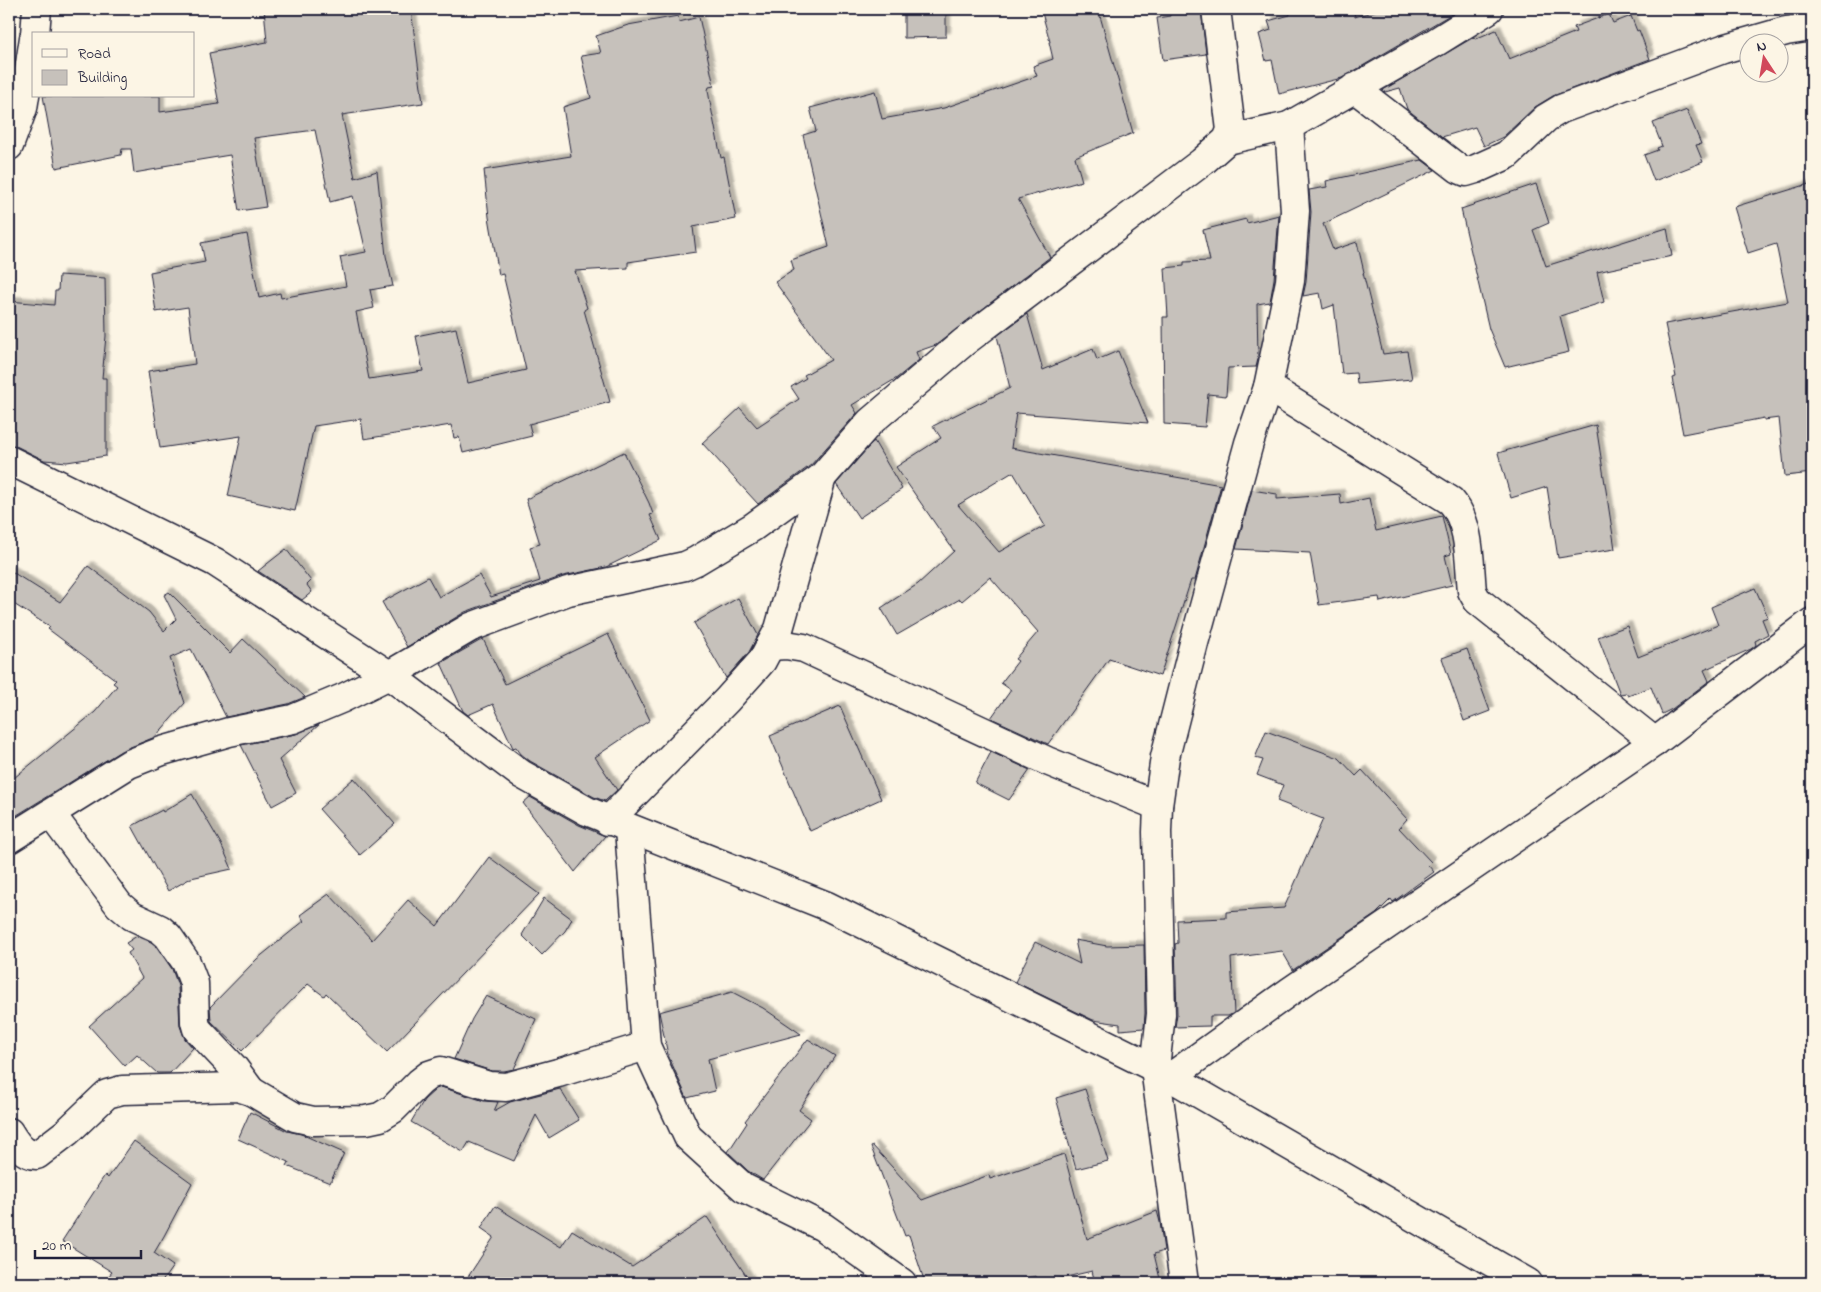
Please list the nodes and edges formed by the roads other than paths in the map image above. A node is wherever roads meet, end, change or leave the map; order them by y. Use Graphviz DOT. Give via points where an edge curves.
graph roads {
  1 [pos="37,9"];
  2 [pos="1216,9"];
  3 [pos="1489,9"];
  4 [pos="1812,27"];
  5 [pos="34,32"];
  6 [pos="32,51"];
  7 [pos="1354,88"];
  8 [pos="1289,126"];
  9 [pos="1227,140"];
  10 [pos="9,146"];
  11 [pos="1268,387"];
  12 [pos="9,460"];
  13 [pos="822,477"];
  14 [pos="1812,622"];
  15 [pos="770,646"];
  16 [pos="389,675"];
  17 [pos="1655,742"];
  18 [pos="1158,806"];
  19 [pos="51,814"];
  20 [pos="619,825"];
  21 [pos="9,839"];
  22 [pos="646,1046"];
  23 [pos="1164,1072"];
  24 [pos="251,1091"];
  25 [pos="9,1132"];
  26 [pos="902,1283"];
  27 [pos="1184,1283"];
  28 [pos="1528,1283"];
  1 -- 5 [label="street"];
  2 -- 9 [label="street" via="1230,113 1231,130"];
  3 -- 7 [label="street"];
  4 -- 7 [label="street" via="1786,30 1724,49 1561,109 1546,118 1507,155 1466,172"];
  6 -- 10 [label="street" via="23,108"];
  7 -- 8 [label="street"];
  8 -- 9 [label="street"];
  8 -- 11 [label="street" via="1295,211 1290,281"];
  9 -- 13 [label="street" via="964,342 870,422"];
  11 -- 17 [label="street" via="1451,502 1465,528 1472,590 1477,600"];
  11 -- 18 [label="street" via="1249,443 1194,643 1165,757"];
  12 -- 16 [label="street" via="216,562"];
  13 -- 15 [label="street" via="779,629"];
  13 -- 16 [label="street" via="754,527 696,561 672,570 568,591 471,627"];
  14 -- 17 [label="street"];
  15 -- 18 [label="street" via="804,648 1047,761"];
  15 -- 20 [label="street" via="762,661"];
  16 -- 19 [label="street" via="293,719 229,732 162,751 130,764"];
  16 -- 20 [label="street" via="521,774"];
  17 -- 23 [label="street" via="1297,987"];
  18 -- 23 [label="street"];
  19 -- 21 [label="street"];
  19 -- 24 [label="street" via="119,905 168,936 186,962 194,983 196,1029 234,1068"];
  20 -- 22 [label="street"];
  20 -- 23 [label="street" via="827,906"];
  22 -- 24 [label="street" via="506,1087 489,1086 441,1071 420,1082 393,1109 380,1117 366,1120 313,1121 295,1117"];
  22 -- 26 [label="street" via="688,1137 744,1188 823,1227"];
  23 -- 27 [label="street"];
  23 -- 28 [label="street"];
  24 -- 25 [label="street" via="238,1087 215,1087 122,1090 107,1094 37,1155 26,1152"];
}
